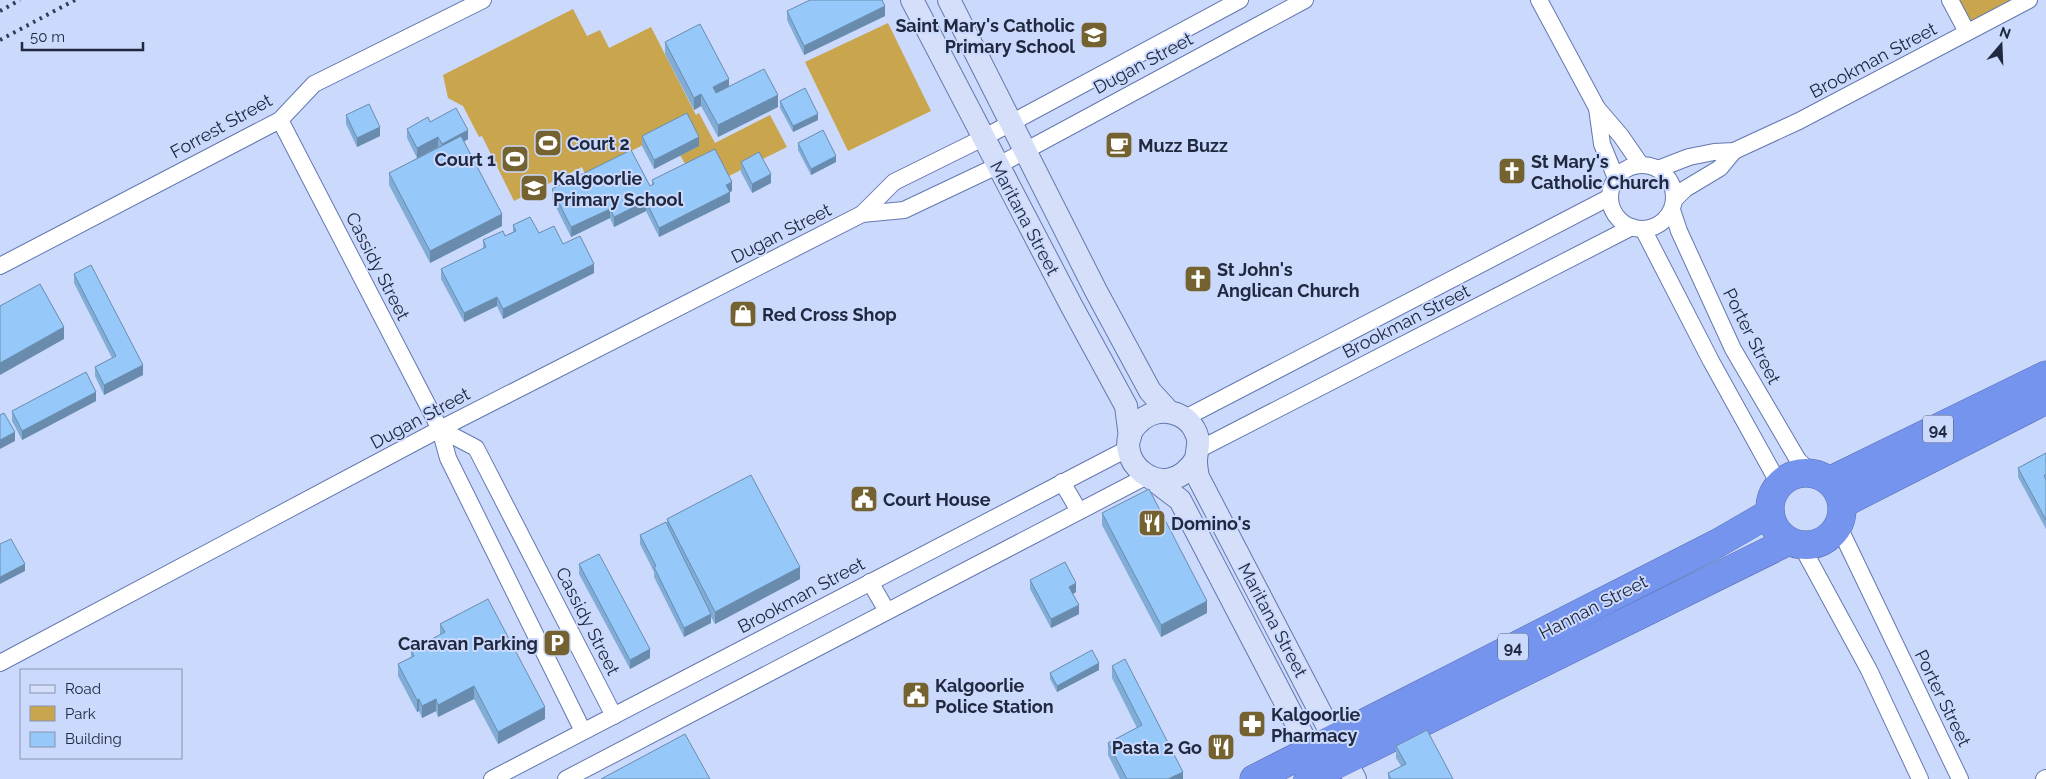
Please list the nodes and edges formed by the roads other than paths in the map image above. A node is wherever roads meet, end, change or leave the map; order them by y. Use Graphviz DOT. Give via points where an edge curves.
graph roads {
  1 [pos="483,0"];
  2 [pos="912,0"];
  3 [pos="949,0"];
  4 [pos="1240,0"];
  5 [pos="1305,0"];
  6 [pos="1539,0"];
  7 [pos="1950,0"];
  8 [pos="2029,0"];
  9 [pos="1967,32"];
  10 [pos="1597,108"];
  11 [pos="280,120"];
  12 [pos="1010,124"];
  13 [pos="983,138"];
  14 [pos="1024,150"];
  15 [pos="1734,151"];
  16 [pos="1641,165"];
  17 [pos="997,166"];
  18 [pos="1658,169"];
  19 [pos="1616,178"];
  20 [pos="1610,198"];
  21 [pos="1673,204"];
  22 [pos="862,214"];
  23 [pos="1637,228"];
  24 [pos="0,266"];
  25 [pos="2046,375"];
  26 [pos="2046,400"];
  27 [pos="1177,415"];
  28 [pos="440,430"];
  29 [pos="1129,442"];
  30 [pos="1197,455"];
  31 [pos="1149,477"];
  32 [pos="1062,482"];
  33 [pos="1779,484"];
  34 [pos="1830,496"];
  35 [pos="1079,511"];
  36 [pos="1770,513"];
  37 [pos="1796,543"];
  38 [pos="870,582"];
  39 [pos="887,611"];
  40 [pos="0,663"];
  41 [pos="614,716"];
  42 [pos="583,731"];
  43 [pos="1328,765"];
  44 [pos="492,779"];
  45 [pos="566,779"];
  46 [pos="1254,779"];
  47 [pos="1920,779"];
  48 [pos="1960,779"];
  1 -- 11 [label="street, Forrest Street" via="314,84"];
  2 -- 13 [label="main road, Maritana Street"];
  3 -- 12 [label="main road, Maritana Street"];
  4 -- 12 [label="street, Dugan Street"];
  5 -- 14 [label="street, Dugan Street"];
  6 -- 10 [label="street"];
  7 -- 9 [label="street"];
  8 -- 9 [label="street, Brookman Street"];
  9 -- 15 [label="street, Brookman Street"];
  10 -- 16 [label="street"];
  10 -- 19 [label="street" via="1602,144"];
  11 -- 24 [label="street, Forrest Street"];
  11 -- 28 [label="street, Cassidy Street"];
  12 -- 13 [label="street, Dugan Street"];
  12 -- 14 [label="main road, Maritana Street"];
  13 -- 17 [label="main road, Maritana Street"];
  13 -- 22 [label="street, Dugan Street" via="894,182"];
  14 -- 17 [label="street, Dugan Street"];
  14 -- 27 [label="main road, Maritana Street" via="1150,391"];
  15 -- 18 [label="street, Brookman Street" via="1689,157"];
  15 -- 21 [label="street, Brookman Street" via="1720,168 1685,189"];
  16 -- 18 [label="street"];
  16 -- 19 [label="street" via="1624,170"];
  17 -- 22 [label="street, Dugan Street" via="904,210"];
  17 -- 29 [label="main road, Maritana Street" via="1126,406"];
  18 -- 21 [label="street" via="1673,187"];
  19 -- 20 [label="street"];
  20 -- 23 [label="street" via="1621,221"];
  20 -- 27 [label="street, Brookman Street"];
  21 -- 23 [label="street" via="1660,223"];
  21 -- 34 [label="street, Porter Street" via="1679,231 1733,349 1798,460"];
  22 -- 28 [label="street, Dugan Street"];
  23 -- 30 [label="street, Brookman Street"];
  23 -- 33 [label="street"];
  25 -- 34 [label="highway, 94" via="1953,422"];
  26 -- 34 [label="highway, 94"];
  27 -- 29 [label="main road" via="1155,412 1144,417 1135,426"];
  27 -- 30 [label="main road" via="1195,432"];
  28 -- 40 [label="street, Dugan Street"];
  28 -- 41 [label="street, Cassidy Street" via="476,448"];
  28 -- 42 [label="street, Cassidy Street" via="448,458"];
  29 -- 31 [label="main road" via="1131,458 1140,472"];
  29 -- 32 [label="street, Brookman Street"];
  30 -- 31 [label="main road" via="1180,477 1168,480"];
  30 -- 43 [label="main road, Maritana Street" via="1198,477"];
  31 -- 35 [label="street"];
  31 -- 43 [label="main road, Maritana Street" via="1180,500"];
  32 -- 35 [label="street"];
  32 -- 38 [label="street, Brookman Street"];
  33 -- 34 [label="highway, 94" via="1799,473"];
  33 -- 36 [label="highway" via="1771,498"];
  34 -- 37 [label="highway, 94" via="1829,537 1816,544"];
  34 -- 48 [label="street, Porter Street"];
  35 -- 39 [label="street"];
  36 -- 37 [label="highway" via="1777,529"];
  36 -- 43 [label="highway, Hannan Street / 94"];
  37 -- 43 [label="highway, Hannan Street / 94"];
  37 -- 47 [label="street" via="1869,670"];
  38 -- 39 [label="street"];
  38 -- 41 [label="street, Brookman Street"];
  39 -- 45 [label="street"];
  41 -- 42 [label="street, Brookman Street"];
  42 -- 44 [label="street, Brookman Street"];
  43 -- 46 [label="highway, Hannan Street / 94"];
}
